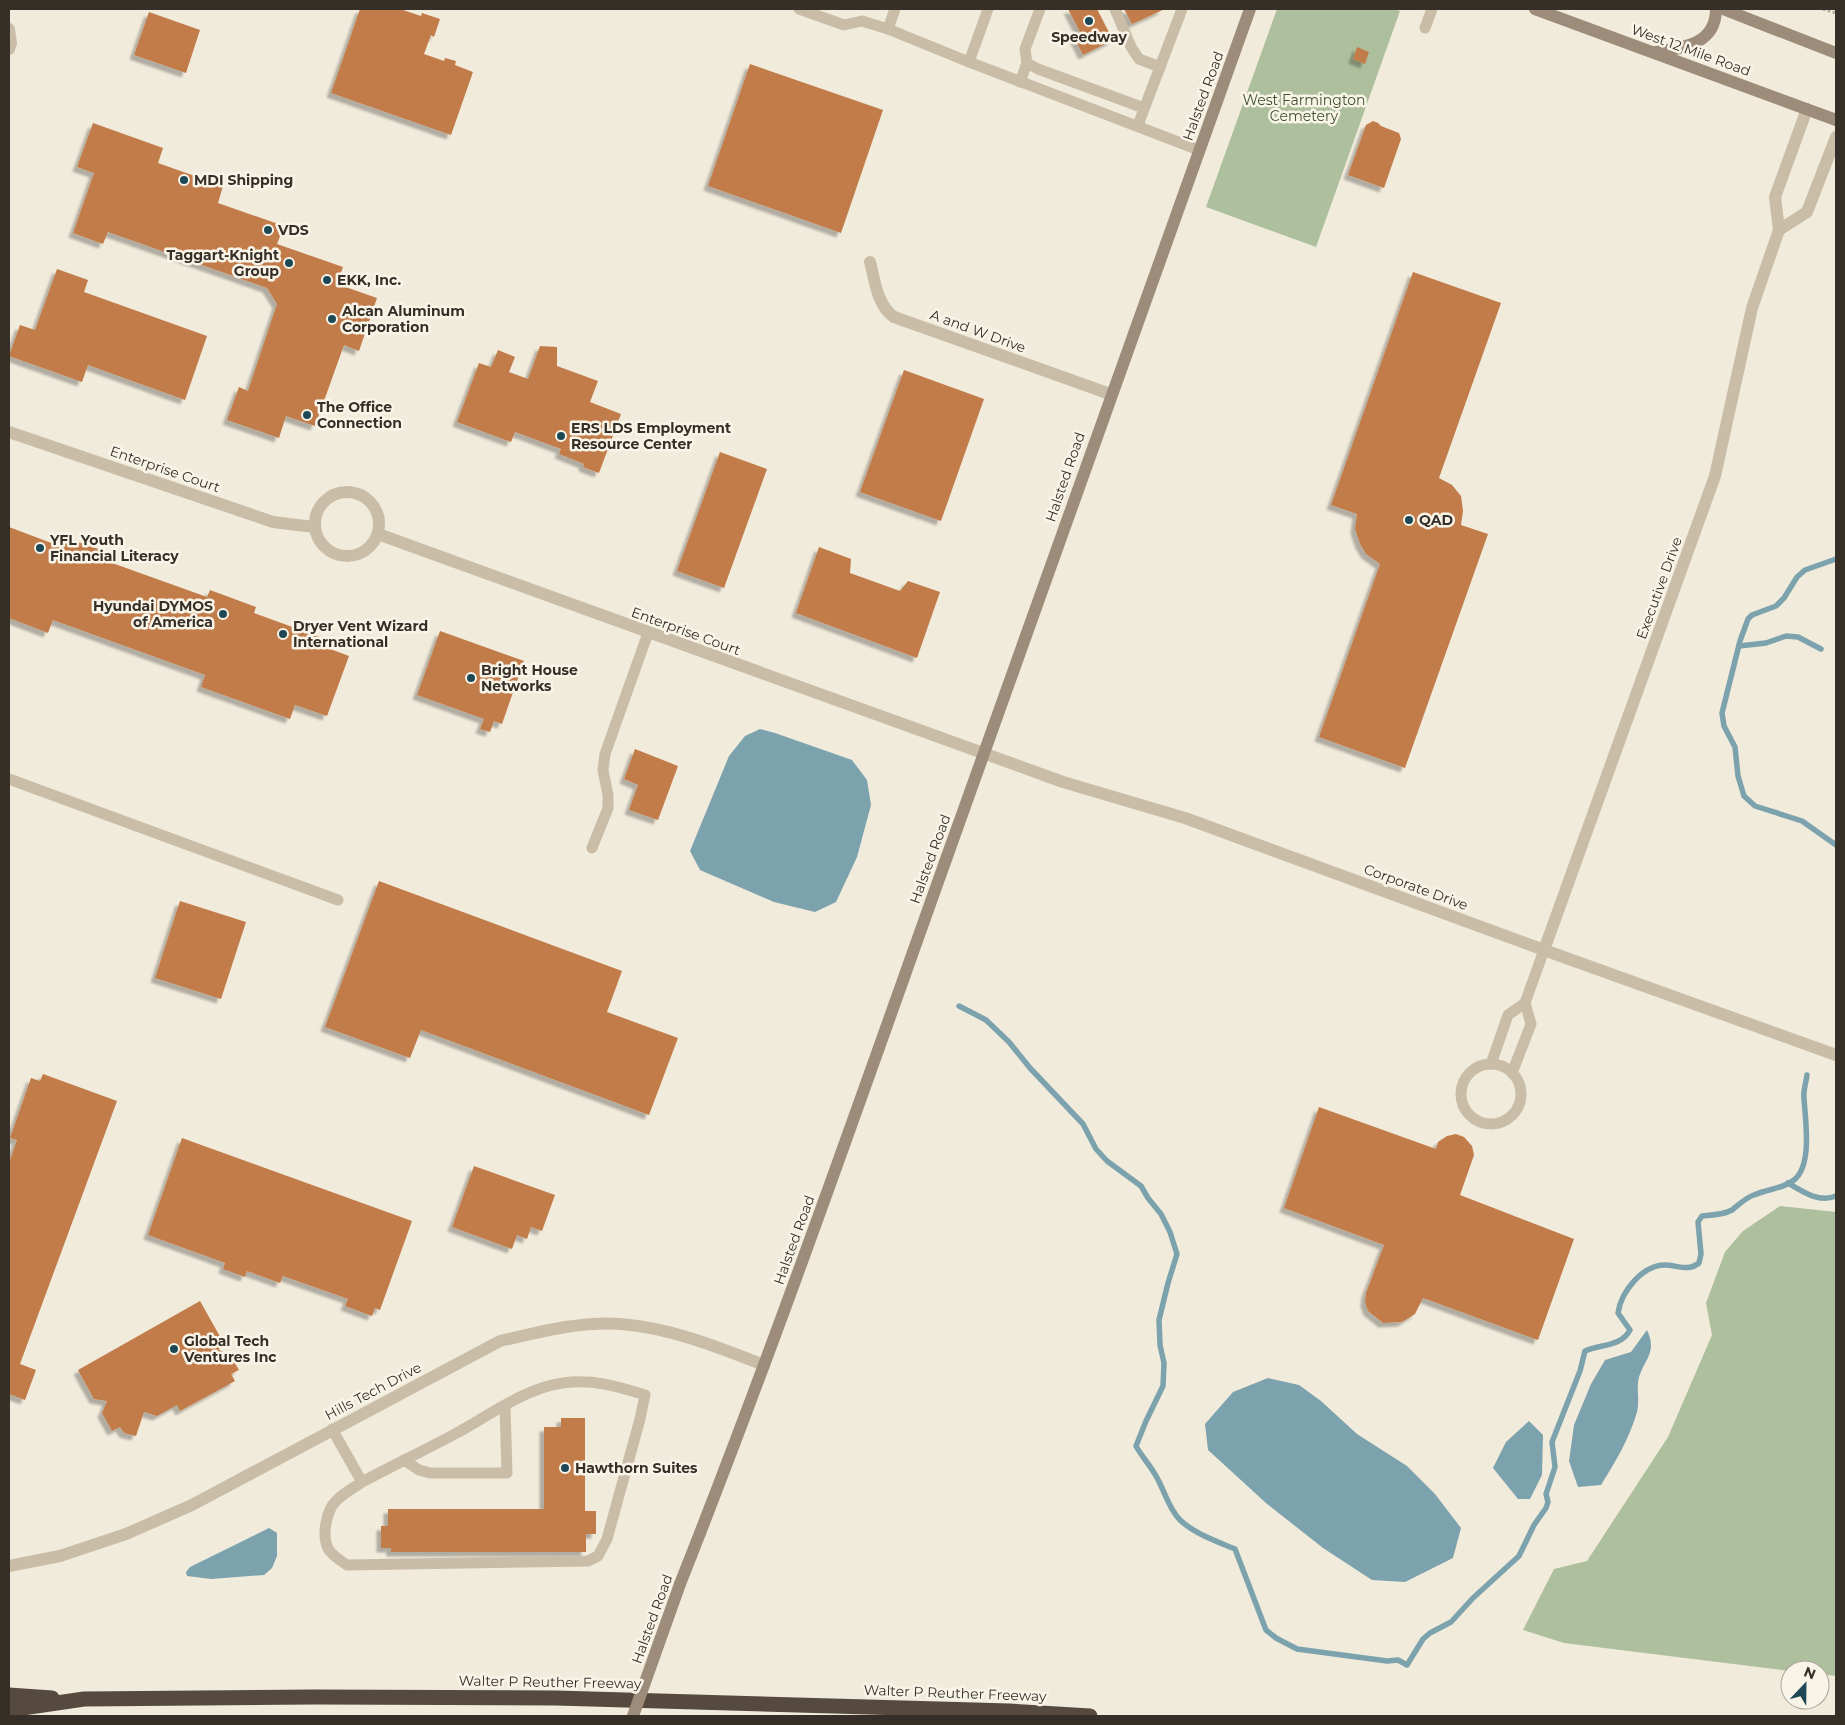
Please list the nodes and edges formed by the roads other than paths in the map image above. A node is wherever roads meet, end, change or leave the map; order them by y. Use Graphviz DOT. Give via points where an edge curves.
graph roads {
  1 [pos="799,9"];
  2 [pos="895,9"];
  3 [pos="988,9"];
  4 [pos="1040,9"];
  5 [pos="1115,9"];
  6 [pos="1182,9"];
  7 [pos="1250,9"];
  8 [pos="1432,9"];
  9 [pos="1535,9"];
  10 [pos="1716,9"];
  11 [pos="1723,9"];
  12 [pos="1425,28"];
  13 [pos="9,29"];
  14 [pos="888,29"];
  15 [pos="9,49"];
  16 [pos="1654,52"];
  17 [pos="1836,53"];
  18 [pos="969,62"];
  19 [pos="1027,63"];
  20 [pos="1160,66"];
  21 [pos="1020,82"];
  22 [pos="1144,108"];
  23 [pos="1807,109"];
  24 [pos="1836,120"];
  25 [pos="1138,125"];
  26 [pos="1836,136"];
  27 [pos="1199,150"];
  28 [pos="1780,230"];
  29 [pos="870,262"];
  30 [pos="1110,394"];
  31 [pos="9,432"];
  32 [pos="314,527"];
  33 [pos="378,534"];
  34 [pos="648,633"];
  35 [pos="984,754"];
  36 [pos="9,779"];
  37 [pos="592,848"];
  38 [pos="338,900"];
  39 [pos="1544,950"];
  40 [pos="1525,1003"];
  41 [pos="1836,1055"];
  42 [pos="1491,1064"];
  43 [pos="1512,1073"];
  44 [pos="764,1365"];
  45 [pos="505,1406"];
  46 [pos="332,1430"];
  47 [pos="404,1460"];
  48 [pos="362,1482"];
  49 [pos="9,1566"];
  50 [pos="9,1695"];
  51 [pos="84,1699"];
  52 [pos="9,1710"];
  53 [pos="632,1716"];
  54 [pos="1090,1716"];
  1 -- 14 [label="lane" via="844,25 862,21"];
  2 -- 14 [label="lane"];
  3 -- 18 [label="lane"];
  4 -- 19 [label="lane" via="1025,49"];
  5 -- 20 [label="lane" via="1138,59"];
  6 -- 20 [label="lane"];
  7 -- 27 [label="street, Halsted Road"];
  8 -- 12 [label="lane"];
  9 -- 16 [label="street, West 12 Mile Road"];
  10 -- 16 [label="street" via="1711,30 1703,38 1686,48"];
  11 -- 17 [label="street"];
  13 -- 15 [label="street"];
  14 -- 18 [label="lane"];
  16 -- 23 [label="street, West 12 Mile Road"];
  18 -- 21 [label="lane"];
  19 -- 21 [label="lane"];
  19 -- 22 [label="lane"];
  20 -- 22 [label="lane"];
  21 -- 25 [label="lane"];
  22 -- 25 [label="lane"];
  23 -- 24 [label="street, West 12 Mile Road"];
  23 -- 28 [label="street, Executive Drive" via="1776,197"];
  25 -- 27 [label="lane"];
  26 -- 28 [label="street" via="1807,212"];
  27 -- 30 [label="street, Halsted Road"];
  28 -- 39 [label="street, Executive Drive" via="1752,308 1716,476"];
  29 -- 30 [label="street, A and W Drive" via="882,305 894,317"];
  30 -- 35 [label="street, Halsted Road"];
  31 -- 32 [label="street, Enterprise Court" via="273,522"];
  32 -- 33 [label="street" via="325,549 349,557 362,554 372,546"];
  32 -- 33 [label="street" via="322,503 332,495 357,493 368,499 376,510 380,522"];
  33 -- 34 [label="street, Enterprise Court"];
  34 -- 35 [label="street, Enterprise Court"];
  34 -- 37 [label="lane" via="605,754 603,770 608,808"];
  35 -- 39 [label="street, Corporate Drive" via="1063,782 1185,818"];
  35 -- 44 [label="street, Halsted Road"];
  36 -- 38 [label="lane"];
  39 -- 40 [label="lane"];
  39 -- 41 [label="street, Corporate Drive"];
  40 -- 42 [label="lane" via="1508,1015"];
  40 -- 43 [label="lane" via="1531,1024"];
  42 -- 43 [label="lane"];
  42 -- 43 [label="lane" via="1470,1073 1462,1089 1464,1106 1480,1122 1504,1122 1513,1115 1522,1094"];
  44 -- 46 [label="street, Hills Tech Drive" via="662,1330 620,1324 571,1326 500,1341"];
  44 -- 53 [label="street, Halsted Road, bridge"];
  45 -- 47 [label="lane"];
  45 -- 47 [label="lane" via="507,1473 430,1473"];
  45 -- 48 [label="lane" via="536,1390 561,1383 592,1381 645,1395 607,1540 598,1556 588,1561 347,1565 328,1549 328,1515 336,1501"];
  46 -- 48 [label="lane"];
  46 -- 49 [label="street, Hills Tech Drive" via="192,1505 126,1534 60,1556"];
  47 -- 48 [label="lane"];
  50 -- 51 [label="highway"];
  51 -- 52 [label="highway, Walter P Reuther Freeway"];
  51 -- 54 [label="highway, Walter P Reuther Freeway" via="556,1698"];
}
